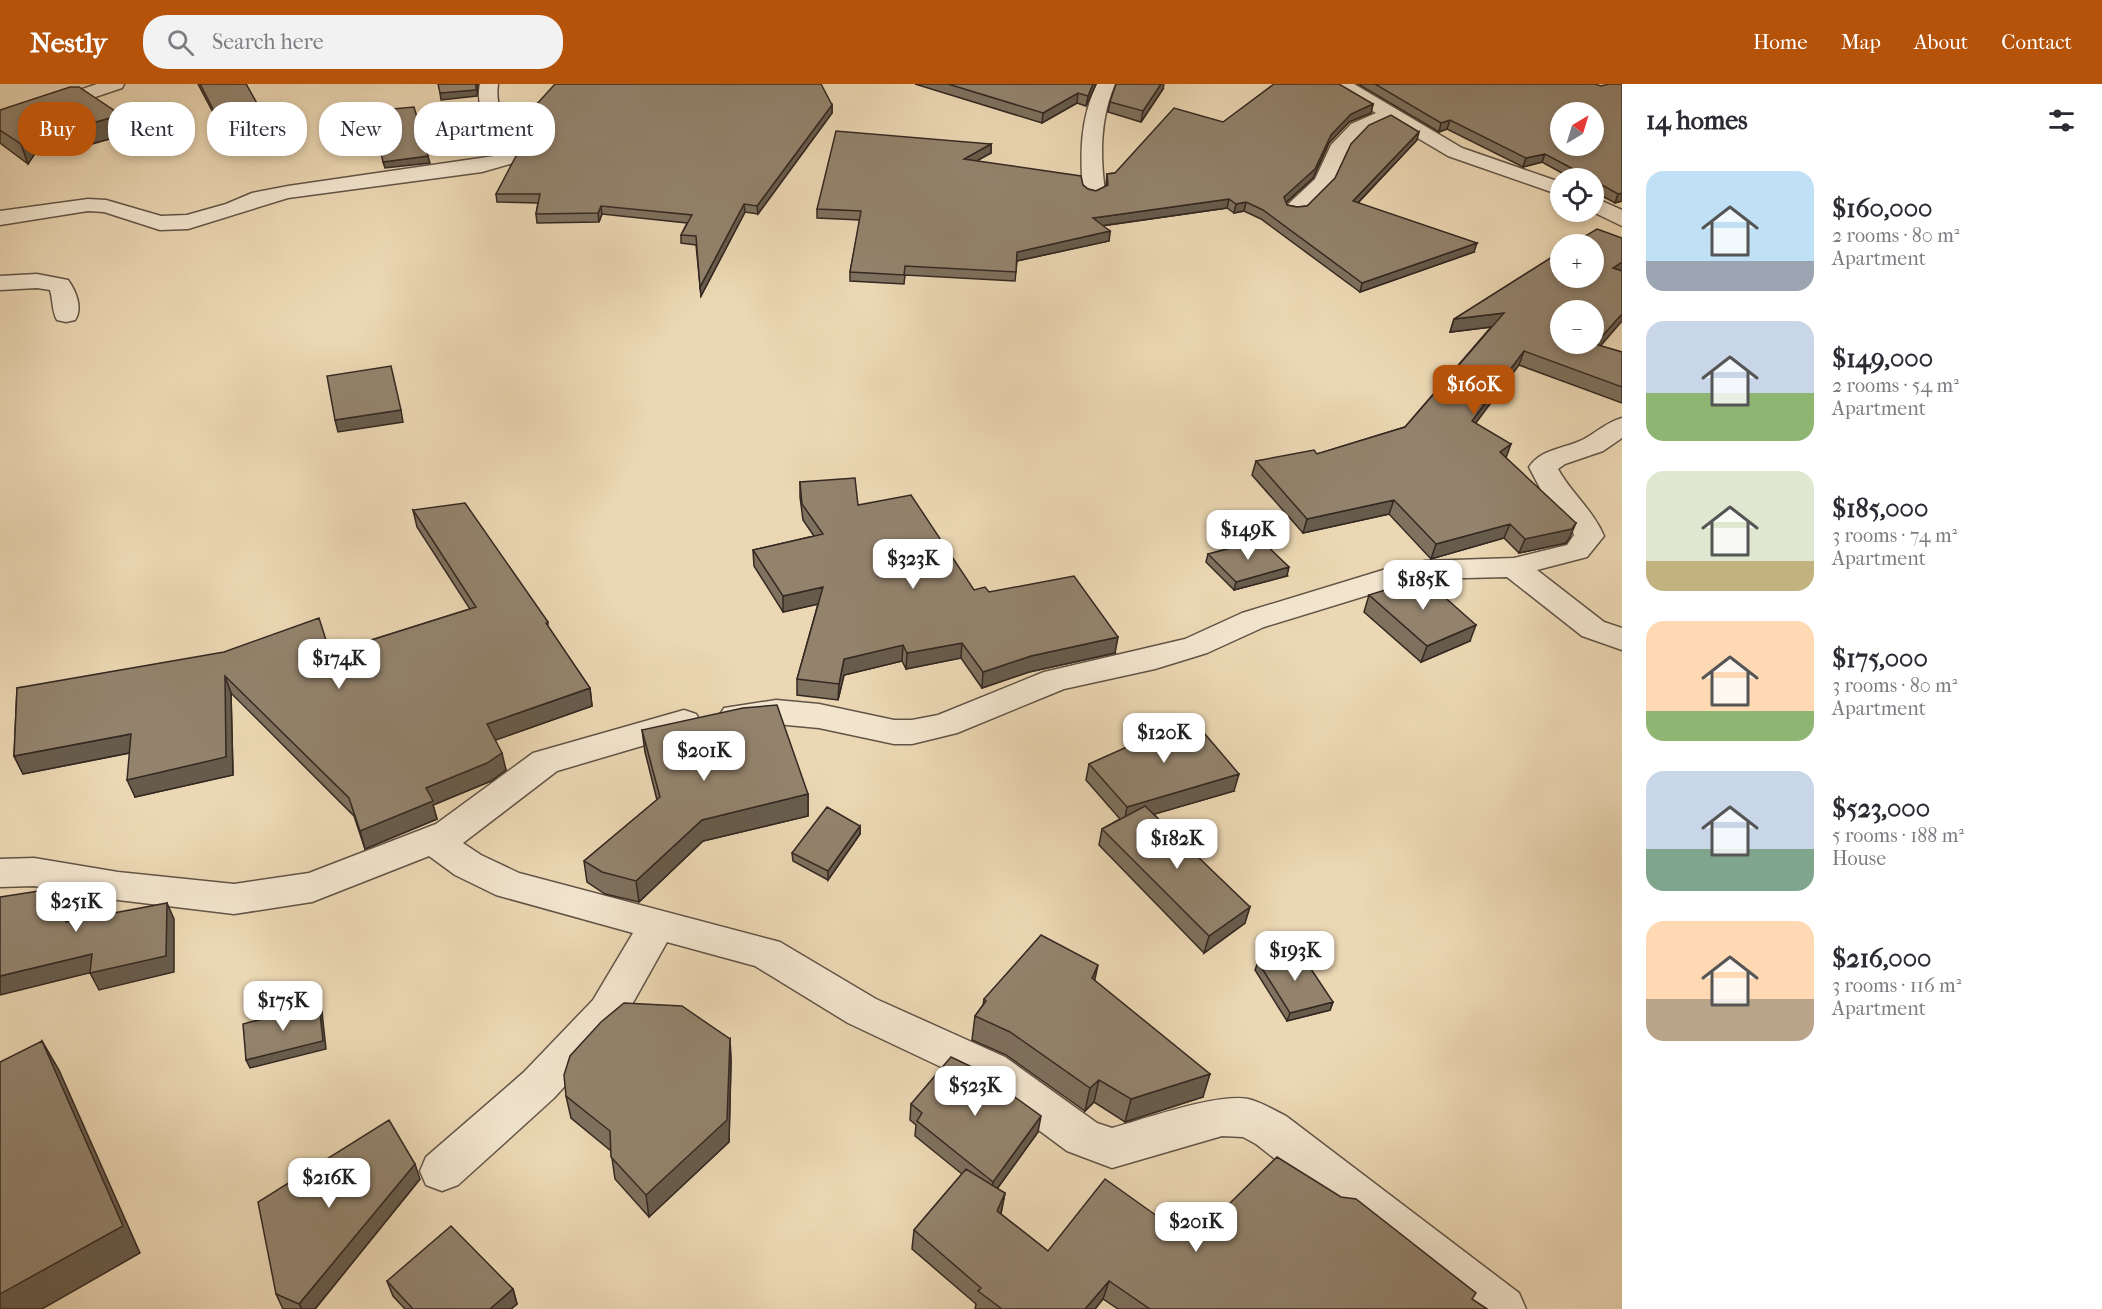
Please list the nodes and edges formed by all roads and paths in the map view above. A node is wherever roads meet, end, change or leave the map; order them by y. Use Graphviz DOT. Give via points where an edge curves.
graph roads {
  1 [pos="115,84"];
  2 [pos="489,84"];
  3 [pos="1107,84"];
  4 [pos="1341,84"];
  5 [pos="1389,114"];
  6 [pos="0,123"];
  7 [pos="1550,185"];
  8 [pos="1094,192"];
  9 [pos="1295,208"];
  10 [pos="1604,209"];
  11 [pos="0,218"];
  12 [pos="1622,219"];
  13 [pos="0,283"];
  14 [pos="66,315"];
  15 [pos="1622,426"];
  16 [pos="1514,567"];
  17 [pos="1622,640"];
  18 [pos="433,840"];
  19 [pos="0,873"];
  20 [pos="656,925"];
  21 [pos="442,1172"];
  22 [pos="1502,1309"];
  1 -- 6 [label="street"];
  2 -- 11 [label="street" via="492,115 504,129 495,143 497,151 515,157 482,166 288,192 188,222 160,223 106,206 88,205"];
  3 -- 8 [label="street" via="1096,110 1089,153"];
  4 -- 5 [label="street"];
  5 -- 7 [label="street" via="1455,152"];
  5 -- 9 [label="street" via="1358,128 1338,149 1324,182"];
  10 -- 12 [label="street"];
  13 -- 14 [label="street" via="37,281 60,285"];
  15 -- 16 [label="street" via="1593,445 1555,458 1543,467 1555,490 1584,523 1590,536 1577,551"];
  16 -- 17 [label="street" via="1593,629"];
  16 -- 18 [label="street" via="1425,570 1394,577 1253,620 1196,646 1056,680 945,725 912,732 776,712 683,722 545,762 449,834"];
  18 -- 19 [label="street" via="312,887 234,899 34,872"];
  18 -- 20 [label="street" via="468,865 509,885"];
  20 -- 21 [label="street" via="607,1012 539,1085"];
  20 -- 22 [label="street" via="766,953 862,1011 990,1070 1082,1137 1112,1148 1222,1118 1248,1118 1271,1130"];
}
